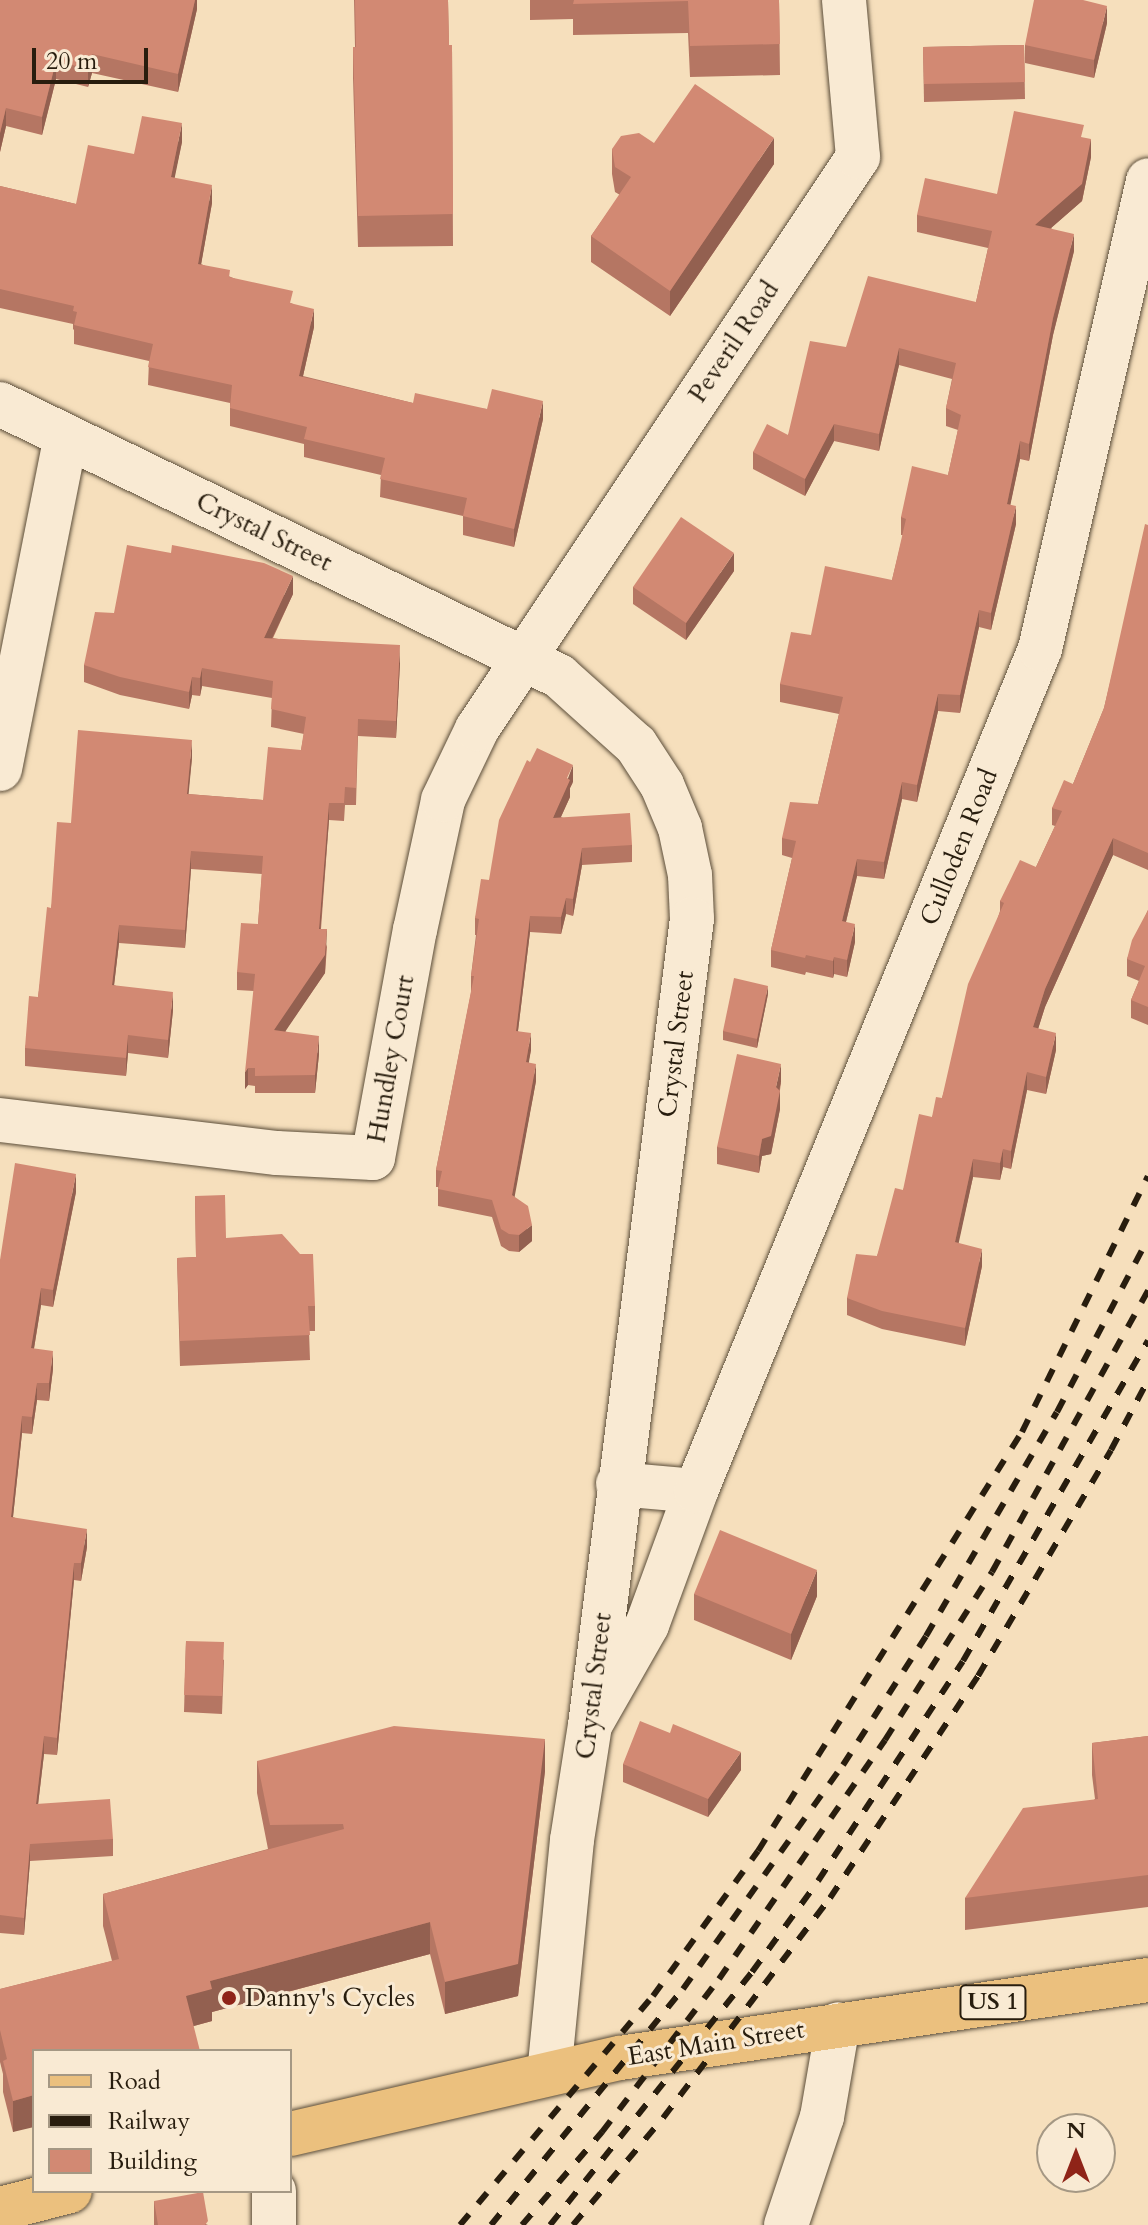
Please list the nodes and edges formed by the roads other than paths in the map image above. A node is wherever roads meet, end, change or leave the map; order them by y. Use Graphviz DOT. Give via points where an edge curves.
graph roads {
  1 [pos="844,0"];
  2 [pos="1148,180"];
  3 [pos="0,404"];
  4 [pos="66,436"];
  5 [pos="522,657"];
  6 [pos="0,769"];
  7 [pos="0,1120"];
  8 [pos="618,1484"];
  9 [pos="696,1491"];
  10 [pos="590,1725"];
  11 [pos="1148,1980"];
  12 [pos="838,2024"];
  13 [pos="549,2073"];
  14 [pos="292,2134"];
  15 [pos="62,2193"];
  16 [pos="274,2193"];
  17 [pos="0,2209"];
  18 [pos="274,2225"];
  19 [pos="786,2225"];
  1 -- 5 [label="street, Peveril Road" via="858,157"];
  2 -- 9 [label="street, Culloden Road" via="1040,649"];
  3 -- 4 [label="street, Crystal Street"];
  4 -- 5 [label="street, Crystal Street"];
  4 -- 6 [label="street"];
  5 -- 7 [label="street, Hundley Court" via="477,729 443,800 373,1158 277,1153"];
  5 -- 8 [label="street, Crystal Street" via="559,676 636,745 662,785 680,828 690,875 692,919"];
  8 -- 9 [label="street"];
  8 -- 10 [label="street, Crystal Street"];
  9 -- 10 [label="street, Culloden Road" via="647,1625"];
  10 -- 13 [label="street, Crystal Street" via="572,1840"];
  11 -- 12 [label="main road, East Main Street / US 1"];
  12 -- 13 [label="main road, East Main Street / US 1"];
  12 -- 19 [label="street" via="822,2117"];
  13 -- 14 [label="main road, East Main Street / US 1"];
  15 -- 17 [label="main road"];
  16 -- 18 [label="street"];
}
